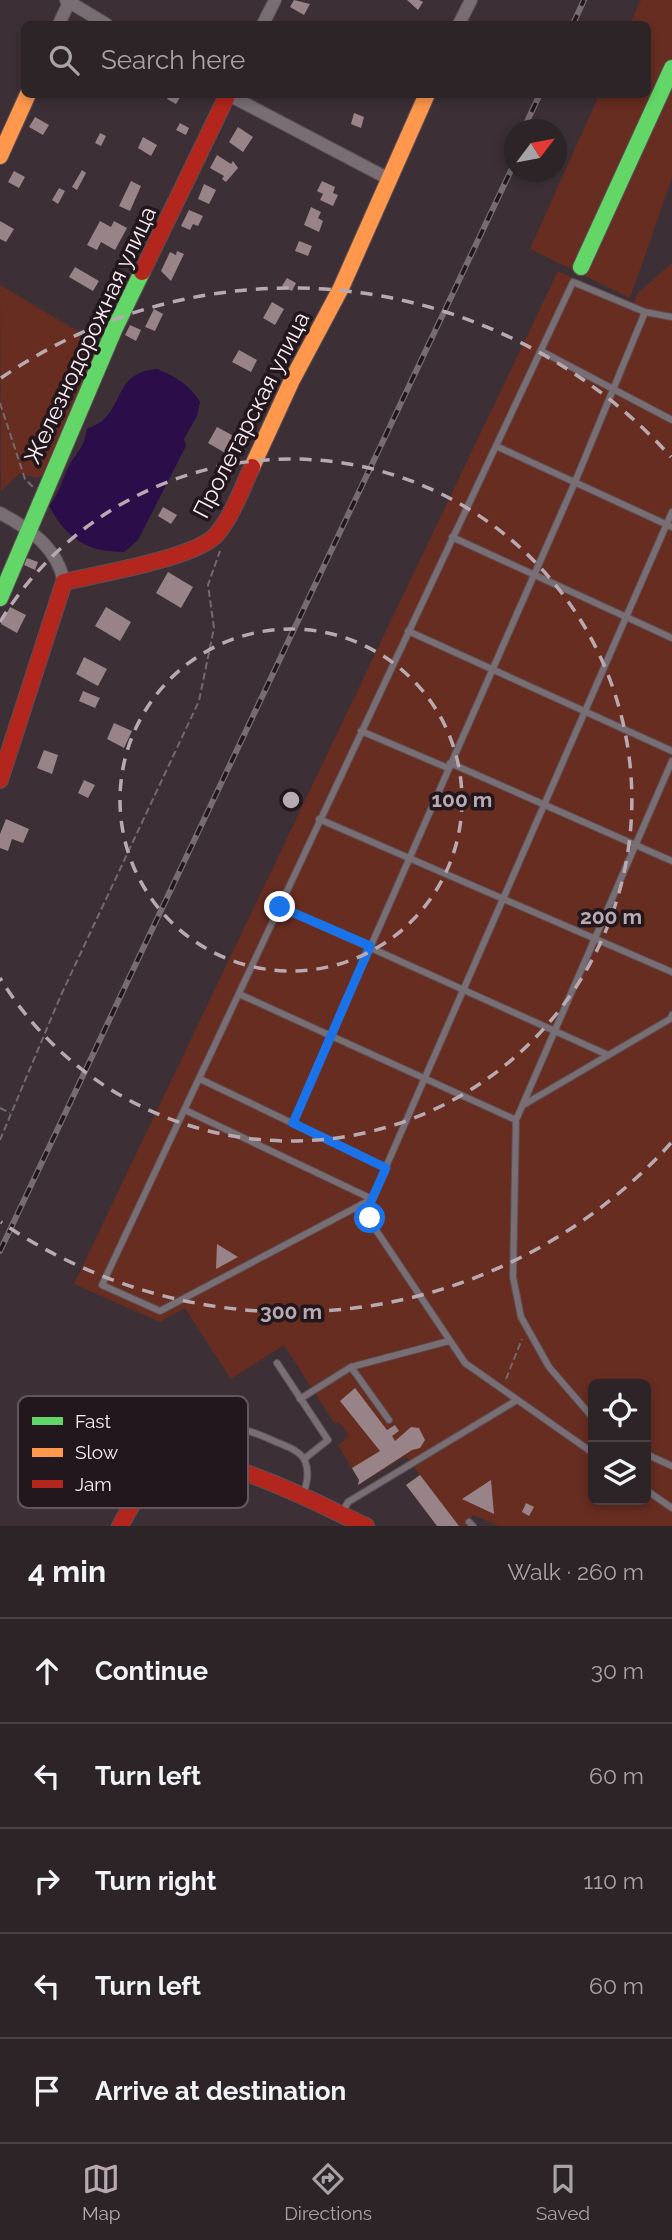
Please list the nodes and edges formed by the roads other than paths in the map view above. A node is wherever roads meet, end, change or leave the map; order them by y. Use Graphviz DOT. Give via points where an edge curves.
graph roads {
  1 [pos="275,0"];
  2 [pos="471,0"];
  3 [pos="68,1"];
  4 [pos="60,21"];
  5 [pos="101,21"];
  6 [pos="264,21"];
  7 [pos="460,21"];
  8 [pos="672,68"];
  9 [pos="26,98"];
  10 [pos="227,98"];
  11 [pos="234,98"];
  12 [pos="425,98"];
  13 [pos="0,156"];
  14 [pos="387,178"];
  15 [pos="581,267"];
  16 [pos="645,312"];
  17 [pos="672,317"];
  18 [pos="541,351"];
  19 [pos="615,389"];
  20 [pos="672,420"];
  21 [pos="496,446"];
  22 [pos="575,482"];
  23 [pos="672,512"];
  24 [pos="0,513"];
  25 [pos="669,525"];
  26 [pos="27,528"];
  27 [pos="452,537"];
  28 [pos="534,574"];
  29 [pos="64,582"];
  30 [pos="0,598"];
  31 [pos="626,617"];
  32 [pos="408,631"];
  33 [pos="672,638"];
  34 [pos="492,668"];
  35 [pos="586,711"];
  36 [pos="361,731"];
  37 [pos="672,751"];
  38 [pos="672,761"];
  39 [pos="449,766"];
  40 [pos="0,780"];
  41 [pos="545,806"];
  42 [pos="319,819"];
  43 [pos="636,845"];
  44 [pos="409,857"];
  45 [pos="672,861"];
  46 [pos="504,897"];
  47 [pos="280,907"];
  48 [pos="596,937"];
  49 [pos="370,946"];
  50 [pos="672,972"];
  51 [pos="464,989"];
  52 [pos="239,994"];
  53 [pos="672,1015"];
  54 [pos="556,1030"];
  55 [pos="331,1034"];
  56 [pos="608,1055"];
  57 [pos="200,1079"];
  58 [pos="425,1079"];
  59 [pos="524,1105"];
  60 [pos="185,1110"];
  61 [pos="516,1120"];
  62 [pos="293,1123"];
  63 [pos="386,1168"];
  64 [pos="372,1199"];
  65 [pos="449,1341"];
  66 [pos="277,1363"];
  67 [pos="351,1367"];
  68 [pos="300,1399"];
  69 [pos="517,1400"];
  70 [pos="588,1413"];
  71 [pos="389,1420"];
  72 [pos="248,1429"];
  73 [pos="588,1450"];
  74 [pos="651,1456"];
  75 [pos="304,1459"];
  76 [pos="672,1466"];
  77 [pos="248,1476"];
  78 [pos="651,1493"];
  79 [pos="301,1498"];
  80 [pos="129,1508"];
  81 [pos="672,1508"];
  82 [pos="341,1515"];
  83 [pos="120,1526"];
  84 [pos="366,1526"];
  1 -- 6 [label="street"];
  2 -- 7 [label="street"];
  3 -- 4 [label="street"];
  3 -- 5 [label="street"];
  8 -- 15 [label="street"];
  9 -- 13 [label="street"];
  10 -- 26 [label="street, Железнодорожная улица" via="114,330"];
  11 -- 14 [label="street"];
  12 -- 14 [label="street, Пролетарская улица"];
  14 -- 29 [label="street, Пролетарская улица" via="341,288 215,537 183,553"];
  16 -- 17 [label="lane"];
  16 -- 18 [label="lane" via="573,282"];
  16 -- 19 [label="lane"];
  18 -- 19 [label="lane"];
  18 -- 21 [label="lane"];
  19 -- 20 [label="lane"];
  19 -- 22 [label="lane"];
  21 -- 22 [label="lane"];
  21 -- 27 [label="lane"];
  22 -- 25 [label="lane"];
  22 -- 28 [label="lane"];
  23 -- 25 [label="lane"];
  24 -- 26 [label="street"];
  25 -- 31 [label="lane"];
  26 -- 29 [label="street" via="51,551"];
  26 -- 30 [label="street, Железнодорожная улица"];
  27 -- 28 [label="lane"];
  27 -- 32 [label="lane"];
  28 -- 31 [label="lane"];
  28 -- 34 [label="lane"];
  29 -- 40 [label="street"];
  31 -- 33 [label="lane"];
  31 -- 35 [label="lane"];
  32 -- 34 [label="lane"];
  32 -- 36 [label="lane"];
  34 -- 35 [label="lane"];
  34 -- 39 [label="lane"];
  35 -- 37 [label="lane"];
  35 -- 41 [label="lane"];
  36 -- 39 [label="lane"];
  36 -- 42 [label="lane"];
  38 -- 43 [label="lane"];
  39 -- 41 [label="lane"];
  39 -- 44 [label="lane"];
  41 -- 43 [label="lane"];
  41 -- 46 [label="lane"];
  42 -- 44 [label="lane"];
  42 -- 47 [label="lane"];
  43 -- 45 [label="lane"];
  43 -- 48 [label="lane"];
  44 -- 46 [label="lane"];
  44 -- 49 [label="lane"];
  46 -- 48 [label="lane"];
  46 -- 51 [label="lane"];
  47 -- 49 [label="lane"];
  47 -- 52 [label="lane"];
  48 -- 50 [label="lane"];
  48 -- 54 [label="lane"];
  49 -- 51 [label="lane"];
  49 -- 55 [label="lane"];
  51 -- 54 [label="lane"];
  51 -- 58 [label="lane"];
  52 -- 55 [label="lane"];
  52 -- 57 [label="lane"];
  53 -- 56 [label="lane"];
  54 -- 56 [label="lane"];
  54 -- 59 [label="lane"];
  55 -- 58 [label="lane"];
  55 -- 62 [label="lane"];
  56 -- 59 [label="lane"];
  57 -- 60 [label="lane"];
  57 -- 62 [label="lane"];
  58 -- 61 [label="lane"];
  58 -- 63 [label="lane"];
  59 -- 61 [label="lane"];
  60 -- 64 [label="lane"];
  60 -- 64 [label="lane" via="102,1285 160,1311"];
  61 -- 70 [label="lane" via="513,1277 525,1330 566,1390"];
  62 -- 63 [label="lane"];
  63 -- 64 [label="lane"];
  64 -- 65 [label="lane" via="368,1208 376,1230"];
  65 -- 67 [label="lane"];
  65 -- 69 [label="lane" via="476,1373"];
  66 -- 68 [label="lane"];
  67 -- 68 [label="lane"];
  67 -- 71 [label="lane"];
  68 -- 75 [label="lane" via="328,1440"];
  69 -- 73 [label="lane"];
  69 -- 82 [label="lane" via="348,1503"];
  72 -- 75 [label="lane" via="295,1450"];
  74 -- 76 [label="lane"];
  75 -- 79 [label="lane" via="307,1485"];
  77 -- 79 [label="street"];
  78 -- 81 [label="lane"];
  79 -- 82 [label="street"];
  80 -- 83 [label="street"];
  82 -- 84 [label="street"];
}
